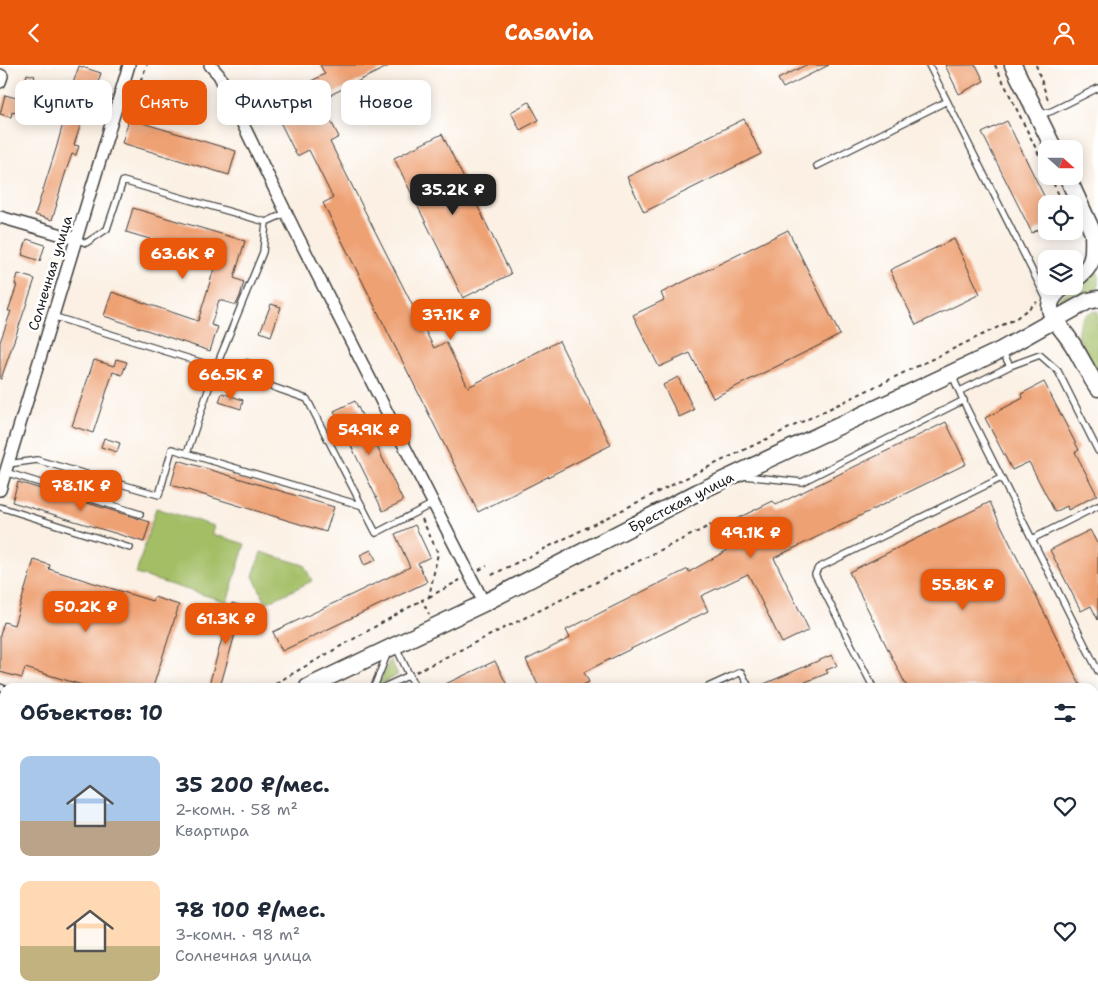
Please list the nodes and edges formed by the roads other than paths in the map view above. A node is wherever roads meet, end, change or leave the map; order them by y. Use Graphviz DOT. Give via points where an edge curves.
graph roads {
  1 [pos="129,65"];
  2 [pos="210,65"];
  3 [pos="929,65"];
  4 [pos="1013,65"];
  5 [pos="1098,88"];
  6 [pos="947,101"];
  7 [pos="1039,115"];
  8 [pos="1050,140"];
  9 [pos="817,166"];
  10 [pos="1071,185"];
  11 [pos="286,213"];
  12 [pos="0,217"];
  13 [pos="266,222"];
  14 [pos="76,239"];
  15 [pos="1096,239"];
  16 [pos="1083,274"];
  17 [pos="1056,295"];
  18 [pos="1098,299"];
  19 [pos="1050,307"];
  20 [pos="52,315"];
  21 [pos="1002,349"];
  22 [pos="1010,366"];
  23 [pos="216,367"];
  24 [pos="951,373"];
  25 [pos="1098,388"];
  26 [pos="960,391"];
  27 [pos="964,400"];
  28 [pos="1098,451"];
  29 [pos="187,453"];
  30 [pos="4,466"];
  31 [pos="734,475"];
  32 [pos="1002,478"];
  33 [pos="0,490"];
  34 [pos="432,504"];
  35 [pos="363,506"];
  36 [pos="1098,506"];
  37 [pos="0,507"];
  38 [pos="140,514"];
  39 [pos="1032,539"];
  40 [pos="130,548"];
  41 [pos="484,603"];
  42 [pos="392,647"];
  43 [pos="1098,671"];
  44 [pos="410,675"];
  45 [pos="320,683"];
  46 [pos="376,683"];
  47 [pos="393,683"];
  48 [pos="413,683"];
  49 [pos="717,683"];
  50 [pos="747,683"];
  51 [pos="870,683"];
  1 -- 14 [label="street, Солнечная улица"];
  2 -- 11 [label="street" via="219,75"];
  3 -- 6 [label="lane"];
  4 -- 7 [label="street"];
  5 -- 7 [label="lane"];
  6 -- 9 [label="lane"];
  6 -- 19 [label="lane"];
  7 -- 8 [label="street"];
  10 -- 15 [label="street"];
  11 -- 13 [label="lane"];
  11 -- 34 [label="street"];
  12 -- 14 [label="street"];
  13 -- 14 [label="lane" via="123,181 107,229 86,243"];
  13 -- 23 [label="lane" via="263,252"];
  14 -- 20 [label="street, Солнечная улица"];
  15 -- 16 [label="street" via="1094,256"];
  17 -- 19 [label="street"];
  18 -- 19 [label="street, Брестская улица"];
  19 -- 21 [label="street, Брестская улица"];
  19 -- 25 [label="street"];
  20 -- 23 [label="lane"];
  20 -- 30 [label="street, Солнечная улица"];
  21 -- 22 [label="lane"];
  21 -- 24 [label="street, Брестская улица"];
  22 -- 26 [label="lane"];
  22 -- 28 [label="lane" via="1040,355 1058,371"];
  23 -- 29 [label="lane"];
  23 -- 35 [label="lane" via="308,399"];
  24 -- 26 [label="lane"];
  24 -- 31 [label="street, Брестская улица"];
  26 -- 27 [label="lane"];
  27 -- 31 [label="lane" via="802,482"];
  27 -- 32 [label="lane"];
  29 -- 30 [label="lane" via="172,449 159,495 37,460"];
  29 -- 35 [label="lane"];
  30 -- 33 [label="street, Солнечная улица"];
  30 -- 38 [label="lane"];
  31 -- 41 [label="street, Брестская улица"];
  32 -- 39 [label="lane"];
  32 -- 51 [label="lane" via="818,568 815,574"];
  34 -- 35 [label="lane" via="376,533"];
  34 -- 41 [label="street"];
  36 -- 39 [label="lane"];
  37 -- 40 [label="lane"];
  39 -- 43 [label="lane"];
  41 -- 42 [label="street, Брестская улица"];
  42 -- 44 [label="lane"];
  42 -- 45 [label="street, Брестская улица"];
  42 -- 46 [label="lane"];
  44 -- 47 [label="lane"];
  44 -- 48 [label="lane"];
  49 -- 50 [label="lane" via="741,672"];
}
